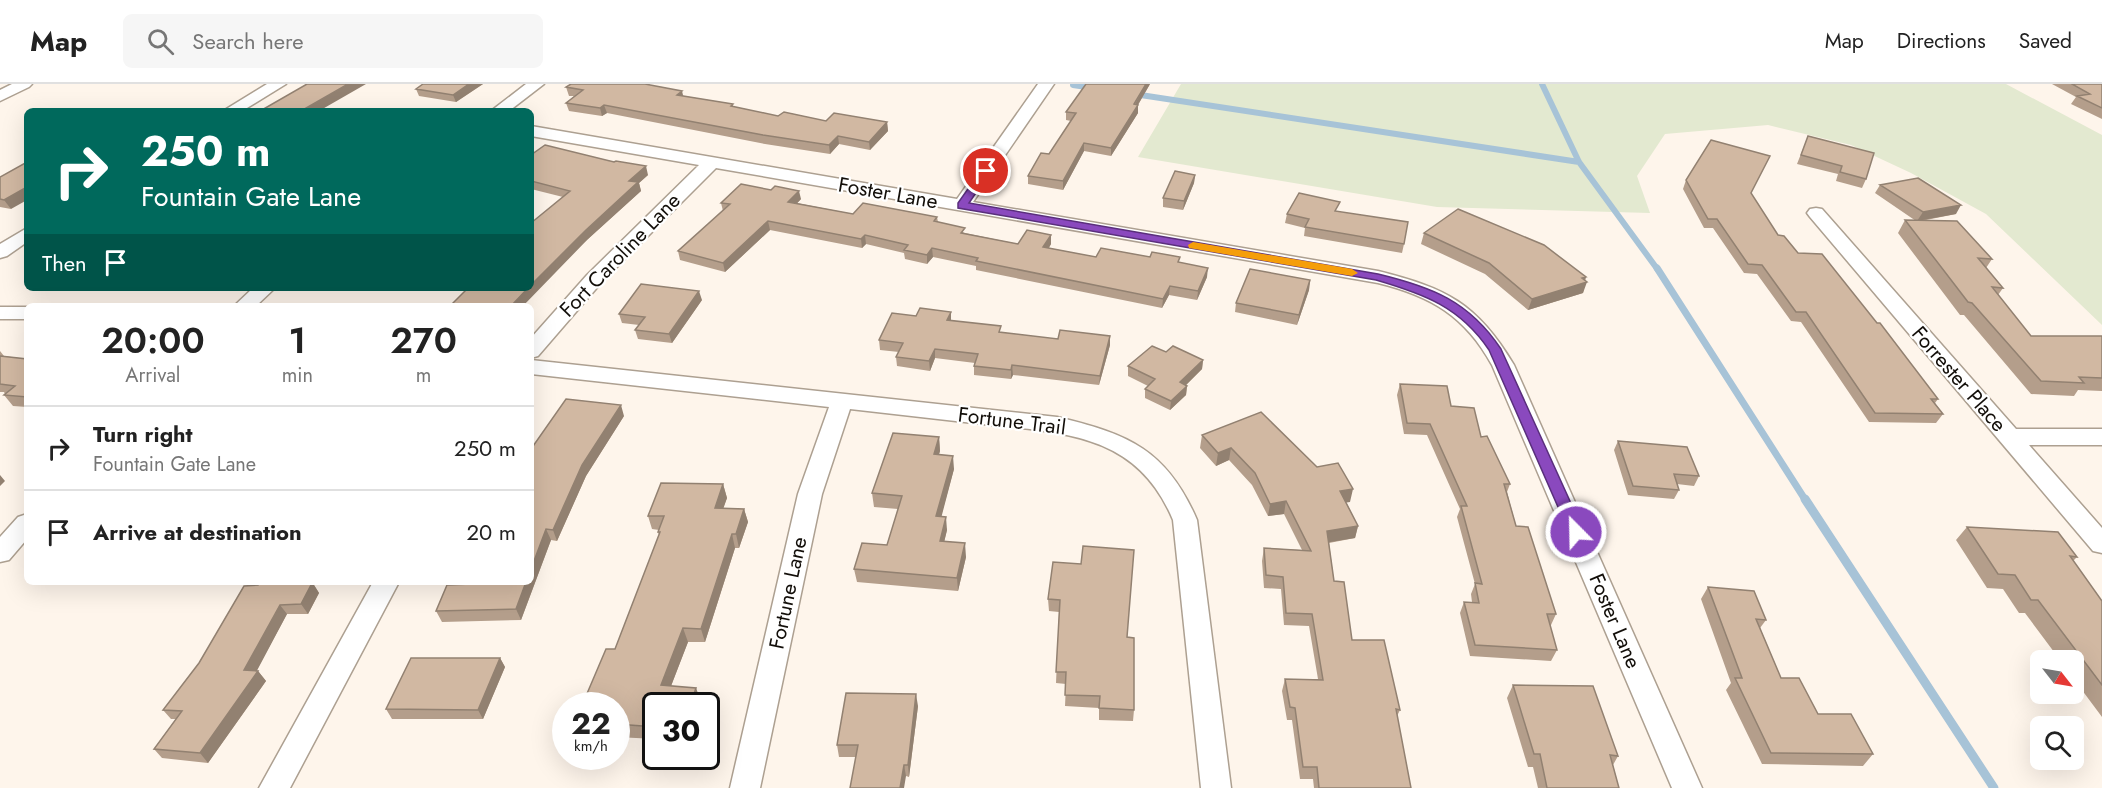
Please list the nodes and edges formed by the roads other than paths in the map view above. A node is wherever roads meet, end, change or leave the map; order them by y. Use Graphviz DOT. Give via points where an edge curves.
graph roads {
  1 [pos="24,84"];
  2 [pos="278,84"];
  3 [pos="536,84"];
  4 [pos="1046,84"];
  5 [pos="0,96"];
  6 [pos="236,108"];
  7 [pos="503,108"];
  8 [pos="534,132"];
  9 [pos="712,162"];
  10 [pos="962,206"];
  11 [pos="1816,213"];
  12 [pos="24,236"];
  13 [pos="0,252"];
  14 [pos="262,291"];
  15 [pos="248,303"];
  16 [pos="0,313"];
  17 [pos="24,313"];
  18 [pos="534,348"];
  19 [pos="534,367"];
  20 [pos="843,401"];
  21 [pos="2009,436"];
  22 [pos="2102,437"];
  23 [pos="24,525"];
  24 [pos="2102,544"];
  25 [pos="0,553"];
  26 [pos="384,585"];
  27 [pos="274,788"];
  28 [pos="745,788"];
  29 [pos="1216,788"];
  30 [pos="1688,788"];
  1 -- 5 [label="street"];
  2 -- 6 [label="street"];
  3 -- 7 [label="street"];
  4 -- 10 [label="street"];
  8 -- 9 [label="street, Foster Lane"];
  9 -- 10 [label="street, Foster Lane"];
  9 -- 18 [label="street, Fort Caroline Lane" via="594,279"];
  10 -- 30 [label="street, Foster Lane" via="1378,277 1422,290 1471,319 1495,349 1511,382"];
  11 -- 21 [label="street, Forrester Place"];
  12 -- 13 [label="street"];
  14 -- 15 [label="street"];
  16 -- 17 [label="street"];
  19 -- 20 [label="street, Fortune Trail"];
  20 -- 28 [label="street, Fortune Lane" via="810,494"];
  20 -- 29 [label="street, Fortune Trail" via="1074,429 1122,445 1152,466 1180,503 1188,533"];
  21 -- 22 [label="street"];
  21 -- 24 [label="street, Forrester Place"];
  23 -- 25 [label="street"];
  26 -- 27 [label="street"];
}
